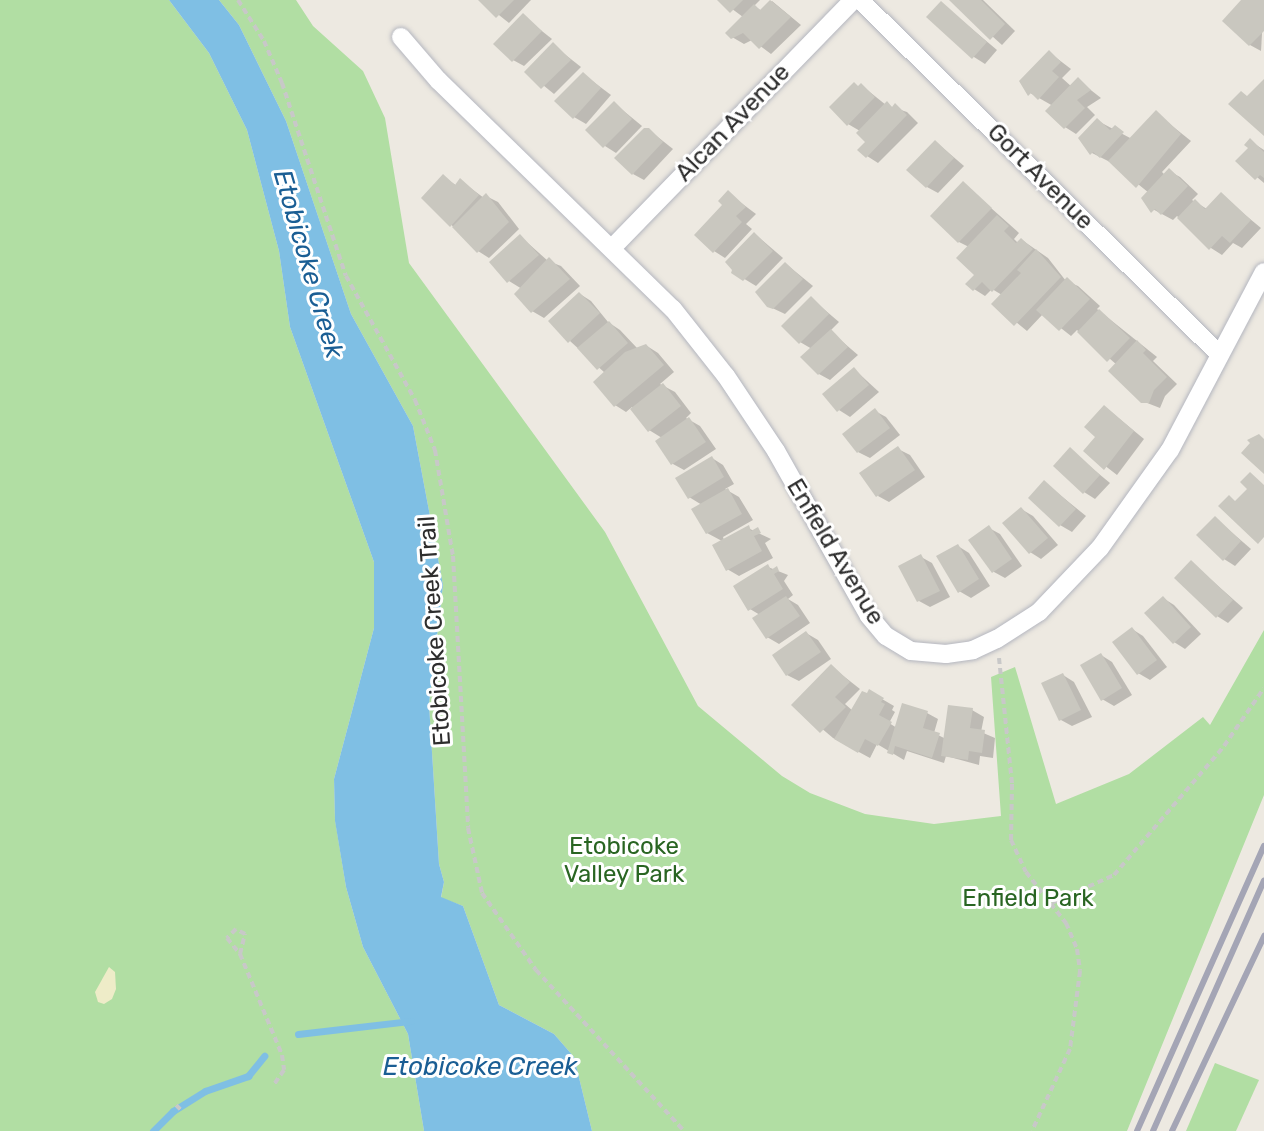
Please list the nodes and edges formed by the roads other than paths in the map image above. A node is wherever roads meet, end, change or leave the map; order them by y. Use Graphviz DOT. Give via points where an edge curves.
graph roads {
  1 [pos="853,0"];
  2 [pos="860,0"];
  3 [pos="401,37"];
  4 [pos="613,247"];
  5 [pos="1264,272"];
  6 [pos="1219,354"];
  1 -- 4 [label="street, Alcan Avenue"];
  2 -- 6 [label="street, Gort Avenue"];
  3 -- 4 [label="street, Enfield Avenue" via="499,140"];
  4 -- 6 [label="street, Enfield Avenue" via="673,309 726,376 776,451 869,616 886,636 911,651 973,650 1039,612 1100,548 1170,450"];
  5 -- 6 [label="street, Enfield Avenue"];
}
